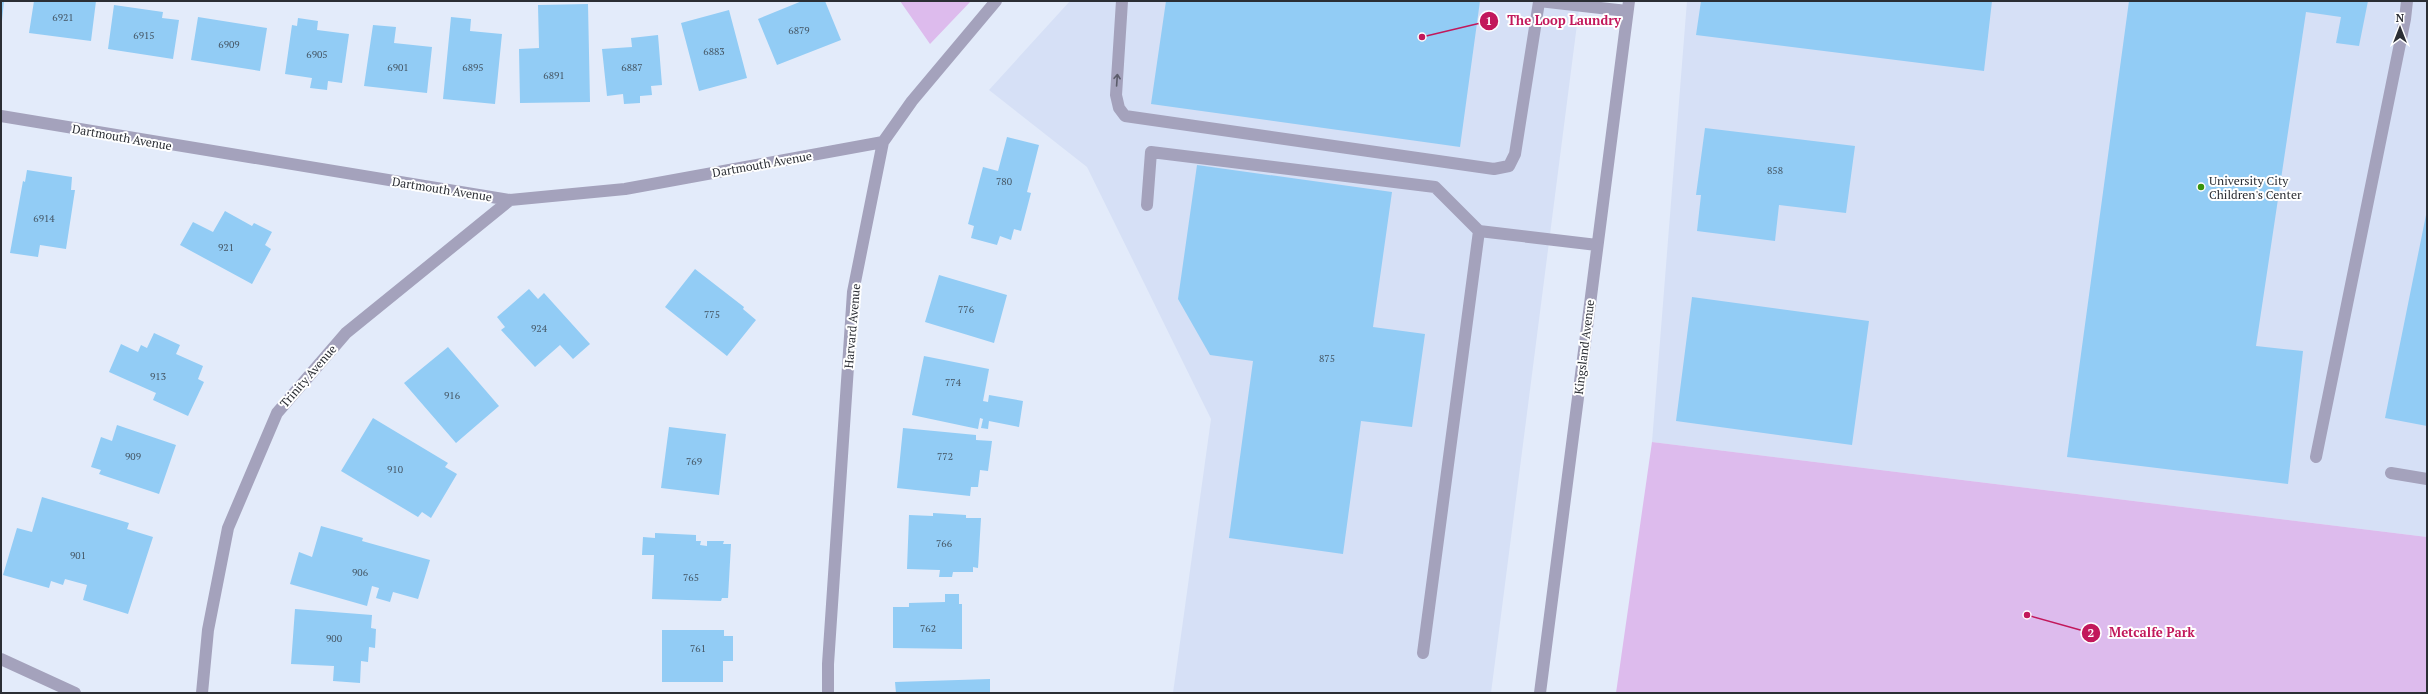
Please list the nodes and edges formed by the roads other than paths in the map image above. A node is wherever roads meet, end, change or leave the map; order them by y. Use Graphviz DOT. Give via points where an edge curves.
graph roads {
  1 [pos="996,1"];
  2 [pos="1122,1"];
  3 [pos="1539,1"];
  4 [pos="2407,1"];
  5 [pos="1628,6"];
  6 [pos="1,116"];
  7 [pos="883,142"];
  8 [pos="510,200"];
  9 [pos="1147,205"];
  10 [pos="1478,231"];
  11 [pos="1597,246"];
  12 [pos="2316,457"];
  13 [pos="2391,473"];
  14 [pos="2427,479"];
  15 [pos="1423,653"];
  16 [pos="1,659"];
  17 [pos="75,693"];
  18 [pos="202,693"];
  19 [pos="828,693"];
  20 [pos="1540,693"];
  1 -- 7 [label="street, Harvard Avenue" via="912,101"];
  3 -- 2 [label="street, one-way" via="1515,154 1509,166 1494,169 1125,116 1118,108 1116,95"];
  3 -- 5 [label="street"];
  4 -- 12 [label="street"];
  5 -- 11 [label="street, Kingsland Avenue"];
  6 -- 8 [label="street, Dartmouth Avenue"];
  7 -- 8 [label="street, Dartmouth Avenue" via="625,189"];
  7 -- 19 [label="street, Harvard Avenue" via="853,292"];
  8 -- 18 [label="street, Trinity Avenue" via="346,333 277,413 228,528 208,630"];
  9 -- 10 [label="street" via="1150,152 1435,187"];
  10 -- 11 [label="street"];
  10 -- 15 [label="street"];
  11 -- 20 [label="street, Kingsland Avenue"];
  13 -- 14 [label="street"];
  16 -- 17 [label="street"];
}
